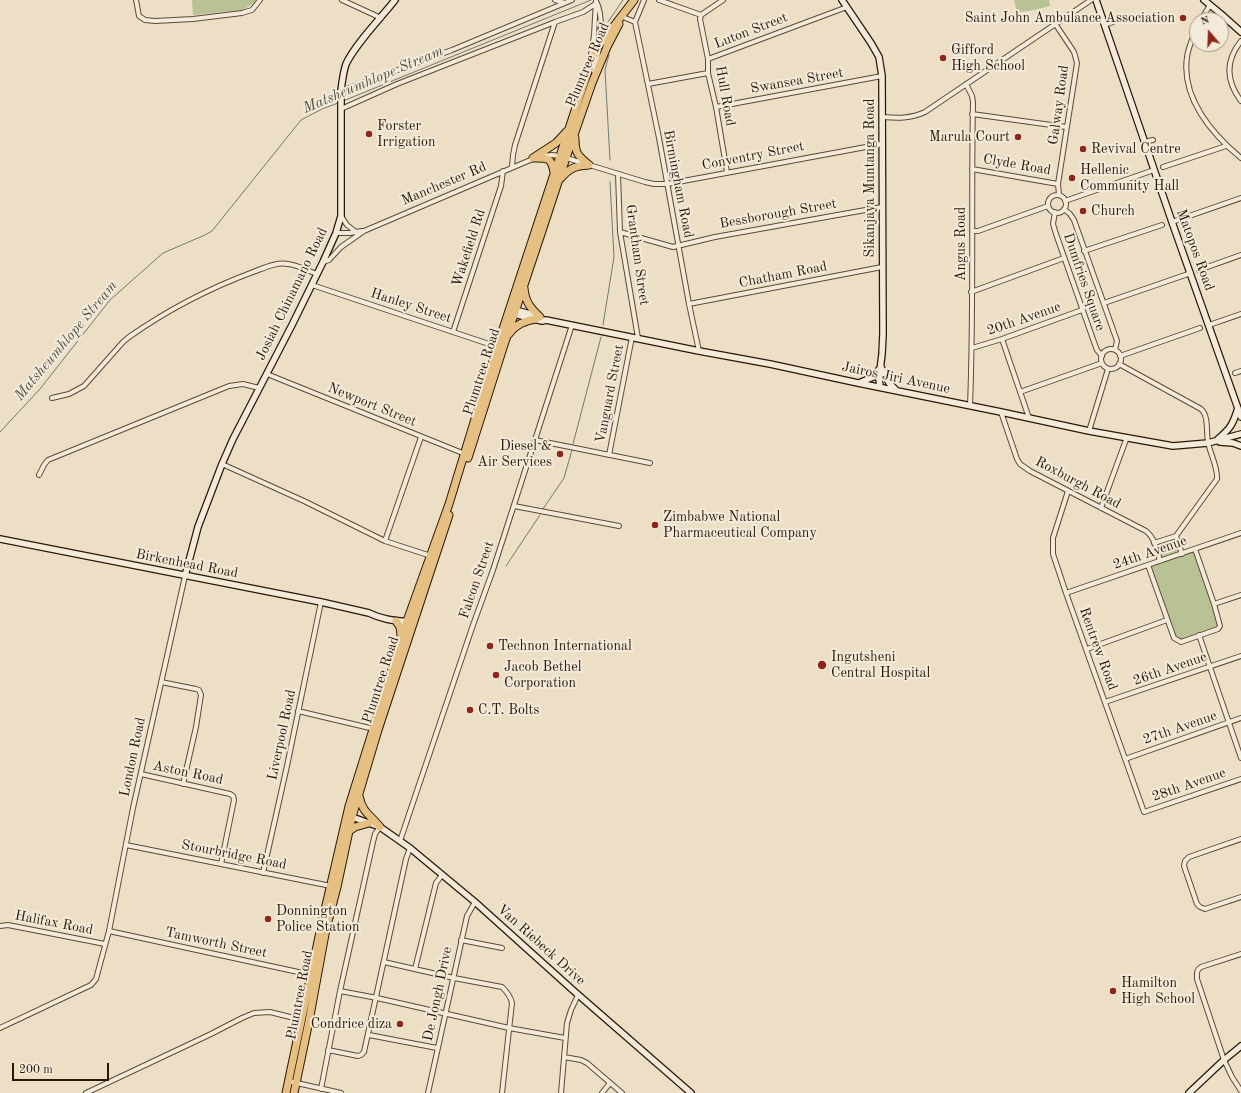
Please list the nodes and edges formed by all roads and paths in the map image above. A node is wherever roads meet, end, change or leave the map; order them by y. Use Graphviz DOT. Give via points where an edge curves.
graph roads {
  1 [pos="136,0"];
  2 [pos="260,0"];
  3 [pos="342,0"];
  4 [pos="395,0"];
  5 [pos="555,0"];
  6 [pos="572,0"];
  7 [pos="634,0"];
  8 [pos="644,0"];
  9 [pos="659,0"];
  10 [pos="723,0"];
  11 [pos="842,0"];
  12 [pos="1091,0"];
  13 [pos="1096,0"];
  14 [pos="1204,0"];
  15 [pos="596,1"];
  16 [pos="565,3"];
  17 [pos="1210,5"];
  18 [pos="629,7"];
  19 [pos="847,7"];
  20 [pos="1206,12"];
  21 [pos="701,14"];
  22 [pos="623,17"];
  23 [pos="381,18"];
  24 [pos="555,22"];
  25 [pos="635,22"];
  26 [pos="1113,22"];
  27 [pos="1056,25"];
  28 [pos="1104,25"];
  29 [pos="1241,32"];
  30 [pos="1241,41"];
  31 [pos="600,44"];
  32 [pos="1189,49"];
  33 [pos="708,59"];
  34 [pos="588,71"];
  35 [pos="708,73"];
  36 [pos="882,76"];
  37 [pos="592,83"];
  38 [pos="648,84"];
  39 [pos="966,84"];
  40 [pos="341,91"];
  41 [pos="1241,101"];
  42 [pos="716,107"];
  43 [pos="341,108"];
  44 [pos="972,114"];
  45 [pos="882,117"];
  46 [pos="1066,128"];
  47 [pos="572,131"];
  48 [pos="1152,140"];
  49 [pos="1144,142"];
  50 [pos="882,144"];
  51 [pos="1226,146"];
  52 [pos="563,157"];
  53 [pos="533,158"];
  54 [pos="1241,158"];
  55 [pos="589,165"];
  56 [pos="512,167"];
  57 [pos="1163,167"];
  58 [pos="972,169"];
  59 [pos="1154,170"];
  60 [pos="503,171"];
  61 [pos="554,172"];
  62 [pos="728,172"];
  63 [pos="618,174"];
  64 [pos="558,180"];
  65 [pos="667,184"];
  66 [pos="1058,184"];
  67 [pos="1059,195"];
  68 [pos="1241,198"];
  69 [pos="1065,202"];
  70 [pos="1048,206"];
  71 [pos="882,207"];
  72 [pos="1064,209"];
  73 [pos="1055,212"];
  74 [pos="341,216"];
  75 [pos="1172,222"];
  76 [pos="1162,225"];
  77 [pos="364,230"];
  78 [pos="972,231"];
  79 [pos="356,232"];
  80 [pos="620,232"];
  81 [pos="336,233"];
  82 [pos="679,246"];
  83 [pos="1084,251"];
  84 [pos="1241,256"];
  85 [pos="1064,258"];
  86 [pos="323,262"];
  87 [pos="882,267"];
  88 [pos="1199,270"];
  89 [pos="1191,273"];
  90 [pos="317,274"];
  91 [pos="524,284"];
  92 [pos="312,285"];
  93 [pos="971,292"];
  94 [pos="512,300"];
  95 [pos="689,304"];
  96 [pos="1104,304"];
  97 [pos="1082,310"];
  98 [pos="515,311"];
  99 [pos="1241,314"];
  100 [pos="506,319"];
  101 [pos="541,319"];
  102 [pos="572,325"];
  103 [pos="1209,325"];
  104 [pos="1200,328"];
  105 [pos="453,332"];
  106 [pos="506,337"];
  107 [pos="635,337"];
  108 [pos="1002,339"];
  109 [pos="500,347"];
  110 [pos="972,348"];
  111 [pos="1115,350"];
  112 [pos="699,351"];
  113 [pos="1102,356"];
  114 [pos="1120,356"];
  115 [pos="1102,363"];
  116 [pos="1119,364"];
  117 [pos="881,367"];
  118 [pos="1108,369"];
  119 [pos="1241,371"];
  120 [pos="1235,373"];
  121 [pos="267,374"];
  122 [pos="858,383"];
  123 [pos="880,387"];
  124 [pos="259,388"];
  125 [pos="897,391"];
  126 [pos="1020,392"];
  127 [pos="52,398"];
  128 [pos="970,406"];
  129 [pos="1239,409"];
  130 [pos="1001,412"];
  131 [pos="1241,417"];
  132 [pos="1029,418"];
  133 [pos="1089,431"];
  134 [pos="1241,434"];
  135 [pos="421,437"];
  136 [pos="1127,437"];
  137 [pos="535,440"];
  138 [pos="1216,441"];
  139 [pos="1208,443"];
  140 [pos="1241,446"];
  141 [pos="467,455"];
  142 [pos="609,455"];
  143 [pos="650,463"];
  144 [pos="222,464"];
  145 [pos="40,475"];
  146 [pos="1068,492"];
  147 [pos="514,506"];
  148 [pos="1101,508"];
  149 [pos="619,526"];
  150 [pos="1241,533"];
  151 [pos="1176,536"];
  152 [pos="0,539"];
  153 [pos="385,541"];
  154 [pos="1154,543"];
  155 [pos="1195,549"];
  156 [pos="1182,554"];
  157 [pos="432,557"];
  158 [pos="1160,561"];
  159 [pos="1148,565"];
  160 [pos="185,576"];
  161 [pos="1066,593"];
  162 [pos="1241,595"];
  163 [pos="320,602"];
  164 [pos="1214,604"];
  165 [pos="414,613"];
  166 [pos="397,619"];
  167 [pos="1167,620"];
  168 [pos="407,621"];
  169 [pos="411,633"];
  170 [pos="1199,635"];
  171 [pos="402,637"];
  172 [pos="1086,649"];
  173 [pos="1241,656"];
  174 [pos="1209,667"];
  175 [pos="161,682"];
  176 [pos="1105,702"];
  177 [pos="298,711"];
  178 [pos="1241,718"];
  179 [pos="1228,723"];
  180 [pos="375,730"];
  181 [pos="1241,758"];
  182 [pos="1125,759"];
  183 [pos="141,774"];
  184 [pos="1241,779"];
  185 [pos="183,784"];
  186 [pos="358,796"];
  187 [pos="349,806"];
  188 [pos="1144,812"];
  189 [pos="352,817"];
  190 [pos="369,823"];
  191 [pos="380,827"];
  192 [pos="346,829"];
  193 [pos="1241,839"];
  194 [pos="400,841"];
  195 [pos="126,845"];
  196 [pos="410,848"];
  197 [pos="221,864"];
  198 [pos="263,872"];
  199 [pos="442,875"];
  200 [pos="334,886"];
  201 [pos="1241,897"];
  202 [pos="475,902"];
  203 [pos="0,926"];
  204 [pos="108,931"];
  205 [pos="461,940"];
  206 [pos="105,944"];
  207 [pos="502,948"];
  208 [pos="1241,954"];
  209 [pos="384,962"];
  210 [pos="415,969"];
  211 [pos="314,975"];
  212 [pos="454,978"];
  213 [pos="340,991"];
  214 [pos="578,994"];
  215 [pos="376,998"];
  216 [pos="445,1014"];
  217 [pos="305,1021"];
  218 [pos="0,1028"];
  219 [pos="509,1028"];
  220 [pos="369,1035"];
  221 [pos="565,1038"];
  222 [pos="1241,1046"];
  223 [pos="437,1048"];
  224 [pos="328,1050"];
  225 [pos="564,1057"];
  226 [pos="1224,1060"];
  227 [pos="292,1082"];
  228 [pos="610,1083"];
  229 [pos="321,1089"];
  230 [pos="1241,1092"];
  231 [pos="86,1093"];
  232 [pos="286,1093"];
  233 [pos="294,1093"];
  234 [pos="341,1093"];
  235 [pos="428,1093"];
  236 [pos="502,1093"];
  237 [pos="561,1093"];
  238 [pos="602,1093"];
  239 [pos="622,1093"];
  240 [pos="691,1093"];
  241 [pos="1188,1093"];
  1 -- 2 [label="street" via="139,16 145,20 155,21 242,13 252,10"];
  3 -- 23 [label="street"];
  4 -- 23 [label="street, Josiah Chinamano Road"];
  5 -- 16 [label="street"];
  6 -- 16 [label="street"];
  7 -- 18 [label="highway"];
  8 -- 25 [label="street"];
  9 -- 21 [label="street"];
  10 -- 21 [label="street"];
  11 -- 19 [label="street, Sikanjaya Muntanga Road"];
  12 -- 27 [label="street"];
  13 -- 28 [label="street, Matopos Road"];
  14 -- 17 [label="street"];
  15 -- 24 [label="street" via="583,12"];
  15 -- 31 [label="street" via="600,14"];
  15 -- 34 [label="street" via="593,45"];
  16 -- 40 [label="street" via="452,50"];
  17 -- 20 [label="street"];
  17 -- 29 [label="street"];
  18 -- 22 [label="highway, Plumtree Road"];
  18 -- 31 [label="highway, Plumtree Road"];
  19 -- 33 [label="street, Luton Street"];
  19 -- 36 [label="street, Sikanjaya Muntanga Road" via="879,57"];
  21 -- 33 [label="street, Hull Road"];
  22 -- 25 [label="street"];
  22 -- 37 [label="highway, Plumtree Road"];
  23 -- 40 [label="street, Josiah Chinamano Road" via="347,63"];
  24 -- 43 [label="street"];
  24 -- 56 [label="street" via="515,145"];
  25 -- 38 [label="street, Birmingham Road"];
  26 -- 28 [label="street"];
  27 -- 39 [label="street"];
  27 -- 46 [label="street, Galway Road" via="1074,52 1077,63"];
  28 -- 49 [label="street, Matopos Road"];
  30 -- 41 [label="street" via="1234,51 1229,69 1230,80"];
  31 -- 34 [label="highway, Plumtree Road"];
  31 -- 37 [label="street"];
  32 -- 51 [label="street" via="1189,90 1215,134"];
  33 -- 35 [label="street, Hull Road"];
  34 -- 47 [label="highway, Plumtree Road"];
  35 -- 38 [label="street"];
  35 -- 42 [label="street, Hull Road"];
  36 -- 42 [label="street, Swansea Street"];
  36 -- 45 [label="street, Sikanjaya Muntanga Road"];
  37 -- 47 [label="highway, Plumtree Road"];
  38 -- 65 [label="street, Birmingham Road"];
  39 -- 44 [label="street, Angus Road" via="972,96"];
  39 -- 45 [label="street" via="915,117"];
  40 -- 43 [label="street, Josiah Chinamano Road"];
  42 -- 62 [label="street, Hull Road"];
  43 -- 74 [label="street, Josiah Chinamano Road"];
  44 -- 46 [label="street"];
  44 -- 58 [label="street, Angus Road"];
  45 -- 50 [label="street, Sikanjaya Muntanga Road"];
  46 -- 66 [label="street, Galway Road"];
  47 -- 52 [label="highway, Plumtree Road"];
  47 -- 53 [label="highway"];
  47 -- 55 [label="highway" via="579,158"];
  48 -- 49 [label="street"];
  49 -- 59 [label="street, Matopos Road"];
  50 -- 62 [label="street, Conventry Street"];
  50 -- 71 [label="street, Sikanjaya Muntanga Road"];
  51 -- 54 [label="street"];
  51 -- 57 [label="street"];
  52 -- 53 [label="street, Conventry Street" via="547,155"];
  52 -- 55 [label="street, Conventry Street"];
  52 -- 61 [label="highway, Plumtree Road"];
  52 -- 64 [label="highway, Plumtree Road"];
  53 -- 56 [label="street, Manchester Rd"];
  53 -- 61 [label="highway" via="552,162"];
  55 -- 63 [label="street, Conventry Street"];
  55 -- 64 [label="highway" via="571,168"];
  56 -- 60 [label="street, Manchester Rd"];
  58 -- 66 [label="street, Clyde Road"];
  58 -- 78 [label="street, Angus Road"];
  59 -- 69 [label="street"];
  59 -- 75 [label="street, Matopos Road"];
  60 -- 77 [label="street, Manchester Rd"];
  60 -- 105 [label="street, Wakefield Rd" via="501,186"];
  61 -- 94 [label="highway, Plumtree Road"];
  62 -- 65 [label="street, Conventry Street"];
  63 -- 65 [label="street, Conventry Street" via="654,184"];
  63 -- 80 [label="street, Grantham Street"];
  64 -- 91 [label="highway, Plumtree Road"];
  65 -- 82 [label="street, Birmingham Road"];
  66 -- 67 [label="street, Galway Road"];
  67 -- 69 [label="street"];
  67 -- 70 [label="street" via="1051,197"];
  68 -- 75 [label="street"];
  69 -- 72 [label="street"];
  70 -- 73 [label="street"];
  70 -- 78 [label="street"];
  71 -- 82 [label="street, Bessborough Street" via="694,241"];
  71 -- 87 [label="street, Sikanjaya Muntanga Road"];
  72 -- 73 [label="street"];
  72 -- 83 [label="street, Dumfries Square" via="1074,220"];
  73 -- 85 [label="street, Dumfries Square" via="1053,224"];
  74 -- 79 [label="street"];
  74 -- 81 [label="street, Josiah Chinamano Road"];
  75 -- 89 [label="street, Matopos Road"];
  76 -- 83 [label="street"];
  77 -- 79 [label="street"];
  77 -- 86 [label="street" via="341,247 329,260"];
  78 -- 93 [label="street, Angus Road"];
  79 -- 81 [label="street"];
  80 -- 82 [label="street" via="668,246"];
  80 -- 107 [label="street, Grantham Street"];
  81 -- 86 [label="street, Josiah Chinamano Road"];
  82 -- 95 [label="street, Birmingham Road"];
  83 -- 96 [label="street, Dumfries Square"];
  84 -- 88 [label="street"];
  85 -- 93 [label="street"];
  85 -- 97 [label="street, Dumfries Square"];
  86 -- 90 [label="street, Josiah Chinamano Road"];
  87 -- 95 [label="street, Chatham Road"];
  87 -- 117 [label="street, Sikanjaya Muntanga Road"];
  89 -- 96 [label="street"];
  89 -- 103 [label="street, Matopos Road"];
  90 -- 92 [label="street, Josiah Chinamano Road"];
  90 -- 127 [label="street" via="289,264 280,264 214,288 170,311 129,337 84,386 69,394"];
  91 -- 98 [label="highway, Plumtree Road"];
  91 -- 101 [label="highway" via="528,305"];
  92 -- 105 [label="street, Hanley Street"];
  92 -- 121 [label="street, Josiah Chinamano Road"];
  93 -- 110 [label="street, Angus Road"];
  94 -- 98 [label="highway"];
  94 -- 100 [label="highway, Plumtree Road"];
  95 -- 112 [label="street, Birmingham Road"];
  96 -- 111 [label="street, Dumfries Square" via="1116,342"];
  97 -- 108 [label="street, 20th Avenue"];
  97 -- 113 [label="street, Dumfries Square" via="1097,350"];
  98 -- 100 [label="highway"];
  98 -- 101 [label="street, Jairos Jiri Avenue"];
  98 -- 106 [label="highway, Plumtree Road"];
  99 -- 103 [label="street"];
  100 -- 109 [label="highway, Plumtree Road"];
  101 -- 102 [label="street, Jairos Jiri Avenue"];
  101 -- 106 [label="highway" via="521,323"];
  102 -- 107 [label="street, Jairos Jiri Avenue"];
  102 -- 137 [label="street, Falcon Street"];
  103 -- 129 [label="street, Matopos Road"];
  104 -- 114 [label="street"];
  105 -- 109 [label="street, Hanley Street"];
  106 -- 109 [label="highway, Plumtree Road"];
  107 -- 112 [label="street, Jairos Jiri Avenue"];
  107 -- 142 [label="street, Vanguard Street"];
  108 -- 110 [label="street, 20th Avenue"];
  108 -- 126 [label="street"];
  109 -- 141 [label="highway, Plumtree Road"];
  110 -- 128 [label="street, Angus Road"];
  111 -- 113 [label="street" via="1107,350"];
  111 -- 114 [label="street"];
  112 -- 122 [label="street, Jairos Jiri Avenue"];
  113 -- 115 [label="street"];
  114 -- 116 [label="street"];
  115 -- 118 [label="street"];
  115 -- 126 [label="street"];
  116 -- 118 [label="street"];
  116 -- 139 [label="street" via="1203,411"];
  117 -- 122 [label="street" via="873,377"];
  117 -- 123 [label="street, Sikanjaya Muntanga Road"];
  117 -- 125 [label="street" via="889,383"];
  118 -- 133 [label="street"];
  119 -- 120 [label="street"];
  121 -- 124 [label="street, Josiah Chinamano Road"];
  121 -- 135 [label="street, Newport Street"];
  122 -- 123 [label="street, Jairos Jiri Avenue"];
  123 -- 125 [label="street, Jairos Jiri Avenue"];
  124 -- 144 [label="street, Josiah Chinamano Road"];
  124 -- 145 [label="street" via="244,384 229,386 48,460"];
  125 -- 128 [label="street, Jairos Jiri Avenue"];
  126 -- 132 [label="street"];
  128 -- 130 [label="street, Jairos Jiri Avenue"];
  129 -- 131 [label="street, Matopos Road"];
  129 -- 138 [label="street" via="1227,432"];
  130 -- 132 [label="street, Jairos Jiri Avenue"];
  130 -- 146 [label="street, Roxburgh Road" via="1020,464"];
  132 -- 133 [label="street, Jairos Jiri Avenue"];
  133 -- 136 [label="street, Jairos Jiri Avenue"];
  134 -- 138 [label="street, Jairos Jiri Avenue"];
  135 -- 141 [label="street, Newport Street"];
  135 -- 153 [label="street"];
  136 -- 139 [label="street, Jairos Jiri Avenue" via="1173,446"];
  136 -- 148 [label="street"];
  137 -- 142 [label="street"];
  137 -- 147 [label="street, Falcon Street"];
  138 -- 139 [label="street, Jairos Jiri Avenue"];
  138 -- 140 [label="street"];
  139 -- 151 [label="street" via="1217,479"];
  141 -- 157 [label="highway, Plumtree Road"];
  142 -- 143 [label="street"];
  144 -- 153 [label="street"];
  144 -- 160 [label="street, Josiah Chinamano Road" via="198,527"];
  146 -- 148 [label="street, Roxburgh Road"];
  146 -- 161 [label="street, Rentrew Road" via="1052,543 1053,554"];
  147 -- 149 [label="street"];
  147 -- 194 [label="street, Falcon Street"];
  148 -- 154 [label="street, Roxburgh Road" via="1146,531"];
  150 -- 155 [label="street, 24th Avenue"];
  151 -- 154 [label="street"];
  151 -- 156 [label="street"];
  152 -- 160 [label="street, Birkenhead Road"];
  153 -- 157 [label="street"];
  154 -- 158 [label="street, Roxburgh Road"];
  155 -- 156 [label="street, 24th Avenue"];
  155 -- 164 [label="street"];
  156 -- 158 [label="street, 24th Avenue"];
  157 -- 165 [label="highway, Plumtree Road"];
  158 -- 159 [label="street, 24th Avenue"];
  159 -- 161 [label="street, 24th Avenue"];
  159 -- 167 [label="street"];
  160 -- 163 [label="street, Birkenhead Road"];
  160 -- 175 [label="street, London Road"];
  161 -- 172 [label="street, Rentrew Road"];
  162 -- 164 [label="street"];
  163 -- 166 [label="street, Birkenhead Road" via="369,613 375,612"];
  163 -- 177 [label="street, Liverpool Road"];
  164 -- 170 [label="street" via="1219,627"];
  165 -- 166 [label="highway"];
  165 -- 168 [label="highway"];
  165 -- 169 [label="highway, Plumtree Road"];
  166 -- 168 [label="street, Birkenhead Road"];
  166 -- 171 [label="highway"];
  167 -- 170 [label="street" via="1174,638 1181,642"];
  167 -- 172 [label="street"];
  168 -- 169 [label="highway"];
  168 -- 171 [label="highway, Plumtree Road"];
  169 -- 180 [label="highway, Plumtree Road"];
  170 -- 174 [label="street"];
  171 -- 180 [label="highway, Plumtree Road"];
  172 -- 176 [label="street, Rentrew Road"];
  173 -- 174 [label="street, 26th Avenue"];
  174 -- 176 [label="street, 26th Avenue"];
  174 -- 179 [label="street"];
  175 -- 183 [label="street, London Road"];
  175 -- 185 [label="street" via="196,689 201,695"];
  176 -- 182 [label="street, Rentrew Road"];
  177 -- 180 [label="street"];
  177 -- 198 [label="street, Liverpool Road"];
  178 -- 179 [label="street, 27th Avenue"];
  179 -- 181 [label="street"];
  179 -- 182 [label="street, 27th Avenue"];
  180 -- 186 [label="highway, Plumtree Road"];
  180 -- 187 [label="highway, Plumtree Road"];
  182 -- 188 [label="street, Rentrew Road"];
  183 -- 185 [label="street, Aston Road"];
  183 -- 195 [label="street, London Road"];
  184 -- 188 [label="street, 28th Avenue"];
  185 -- 197 [label="street, Aston Road" via="230,794 234,798"];
  186 -- 189 [label="highway, Plumtree Road"];
  186 -- 191 [label="highway" via="363,810"];
  187 -- 189 [label="highway"];
  187 -- 192 [label="highway, Plumtree Road"];
  189 -- 190 [label="street, Van Riebeck Drive"];
  189 -- 192 [label="highway" via="348,820"];
  190 -- 191 [label="street, Van Riebeck Drive"];
  190 -- 192 [label="highway"];
  191 -- 194 [label="street, Van Riebeck Drive"];
  191 -- 213 [label="street" via="375,834"];
  192 -- 200 [label="highway, Plumtree Road"];
  193 -- 201 [label="street" via="1188,857 1184,866 1200,908 1205,910"];
  194 -- 196 [label="street, Van Riebeck Drive"];
  195 -- 197 [label="street, Stourbridge Road"];
  195 -- 204 [label="street, London Road"];
  196 -- 199 [label="street, Van Riebeck Drive"];
  196 -- 209 [label="street"];
  197 -- 198 [label="street, Stourbridge Road"];
  198 -- 200 [label="street, Stourbridge Road"];
  199 -- 202 [label="street, Van Riebeck Drive"];
  199 -- 210 [label="street" via="436,883"];
  200 -- 211 [label="highway, Plumtree Road"];
  202 -- 205 [label="street, De Jongh Drive" via="467,916"];
  202 -- 214 [label="street, Van Riebeck Drive"];
  203 -- 206 [label="street, Halifax Road" via="13,926"];
  204 -- 206 [label="street, London Road"];
  204 -- 211 [label="street, Tamworth Street"];
  205 -- 207 [label="street"];
  205 -- 212 [label="street, De Jongh Drive"];
  206 -- 218 [label="street, London Road" via="96,979 91,985"];
  208 -- 226 [label="street" via="1201,967 1197,972 1197,979"];
  209 -- 210 [label="street"];
  209 -- 215 [label="street"];
  210 -- 212 [label="street"];
  211 -- 217 [label="highway, Plumtree Road"];
  212 -- 216 [label="street, De Jongh Drive"];
  212 -- 219 [label="street" via="502,987 512,1003"];
  213 -- 215 [label="street"];
  213 -- 224 [label="street"];
  214 -- 221 [label="street" via="571,1010"];
  214 -- 240 [label="street, Van Riebeck Drive"];
  215 -- 216 [label="street"];
  215 -- 220 [label="street"];
  216 -- 219 [label="street"];
  216 -- 223 [label="street, De Jongh Drive"];
  217 -- 227 [label="highway, Plumtree Road"];
  217 -- 231 [label="street" via="270,1012 254,1013"];
  219 -- 221 [label="street"];
  219 -- 236 [label="street"];
  220 -- 223 [label="street"];
  220 -- 224 [label="street" via="364,1052 360,1056"];
  221 -- 225 [label="street"];
  222 -- 226 [label="street"];
  223 -- 235 [label="street, De Jongh Drive"];
  224 -- 229 [label="street"];
  225 -- 228 [label="street" via="582,1060"];
  225 -- 237 [label="street"];
  226 -- 230 [label="street"];
  226 -- 241 [label="street"];
  227 -- 229 [label="street"];
  227 -- 232 [label="highway, Plumtree Road"];
  227 -- 233 [label="highway, Plumtree Road"];
  228 -- 238 [label="street"];
  228 -- 239 [label="street"];
  229 -- 234 [label="street"];
}
